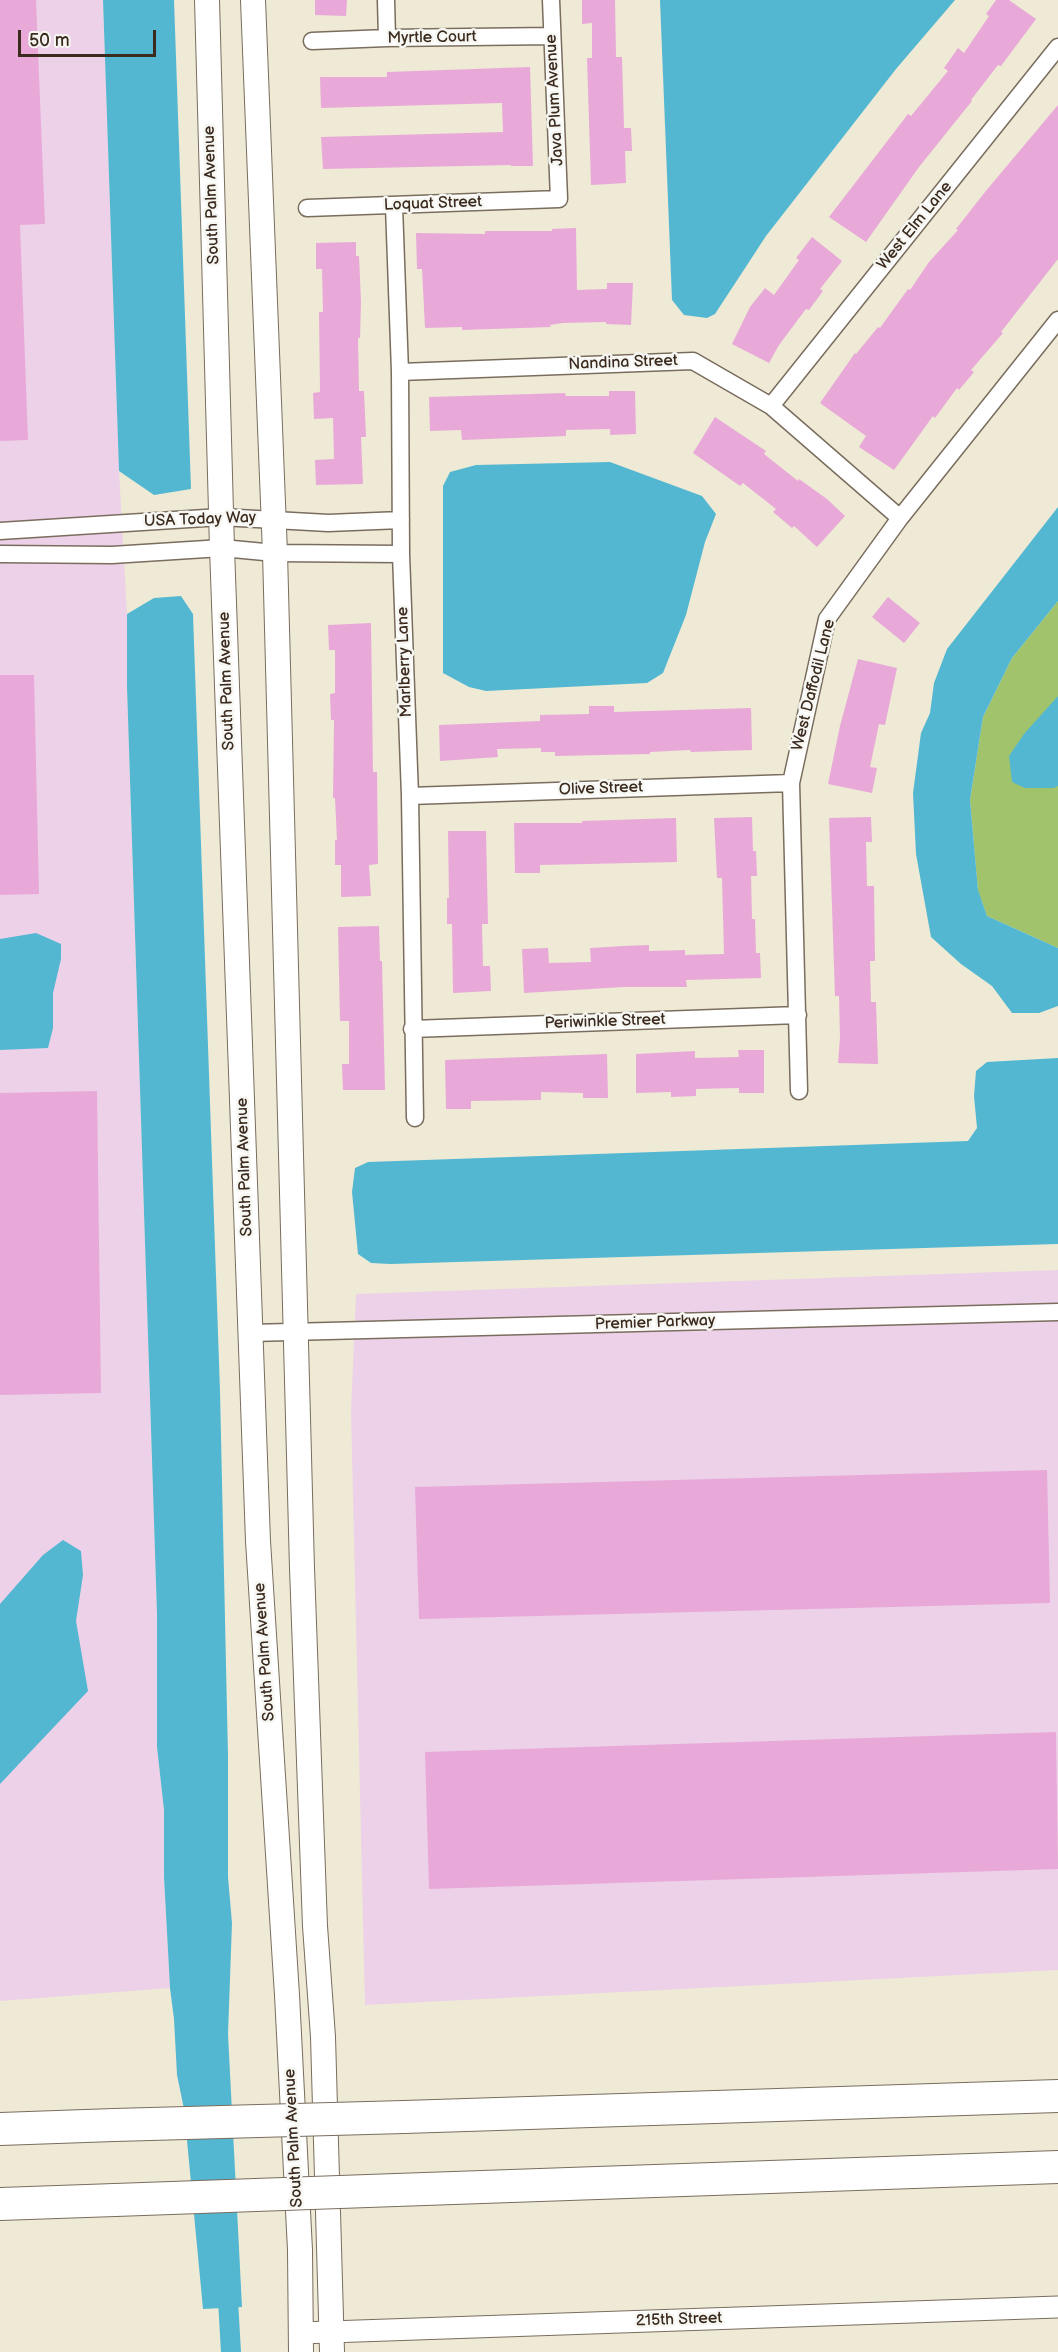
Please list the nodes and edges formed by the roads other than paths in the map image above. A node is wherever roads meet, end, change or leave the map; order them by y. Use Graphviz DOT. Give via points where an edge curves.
graph roads {
  1 [pos="207,0"];
  2 [pos="253,0"];
  3 [pos="386,0"];
  4 [pos="551,0"];
  5 [pos="552,36"];
  6 [pos="387,38"];
  7 [pos="312,41"];
  8 [pos="1058,46"];
  9 [pos="559,199"];
  10 [pos="394,206"];
  11 [pos="306,208"];
  12 [pos="1058,320"];
  13 [pos="400,372"];
  14 [pos="771,406"];
  15 [pos="221,517"];
  16 [pos="273,518"];
  17 [pos="900,518"];
  18 [pos="401,520"];
  19 [pos="0,531"];
  20 [pos="222,548"];
  21 [pos="275,553"];
  22 [pos="0,554"];
  23 [pos="401,554"];
  24 [pos="791,783"];
  25 [pos="411,796"];
  26 [pos="798,1015"];
  27 [pos="412,1029"];
  28 [pos="799,1091"];
  29 [pos="415,1118"];
  30 [pos="1058,1312"];
  31 [pos="251,1333"];
  32 [pos="296,1333"];
  33 [pos="1058,2096"];
  34 [pos="0,2129"];
  35 [pos="1058,2167"];
  36 [pos="0,2204"];
  37 [pos="1058,2307"];
  38 [pos="301,2342"];
  39 [pos="332,2342"];
  1 -- 15 [label="main road, South Palm Avenue"];
  2 -- 16 [label="main road, South Palm Avenue"];
  3 -- 6 [label="street"];
  4 -- 5 [label="street, Java Plum Avenue"];
  5 -- 6 [label="street, Myrtle Court"];
  5 -- 9 [label="street, Java Plum Avenue"];
  6 -- 7 [label="street, Myrtle Court"];
  8 -- 14 [label="street, West Elm Lane"];
  9 -- 10 [label="street, Loquat Street"];
  10 -- 11 [label="street, Loquat Street"];
  10 -- 13 [label="street, Marlberry Lane"];
  12 -- 17 [label="street, West Daffodil Lane"];
  13 -- 14 [label="street, Nandina Street" via="693,361"];
  13 -- 18 [label="street, Marlberry Lane"];
  14 -- 17 [label="street, Nandina Street"];
  15 -- 16 [label="street, USA Today Way"];
  15 -- 19 [label="street, USA Today Way"];
  15 -- 20 [label="main road, South Palm Avenue"];
  16 -- 18 [label="street, USA Today Way" via="328,523"];
  16 -- 21 [label="main road, South Palm Avenue"];
  17 -- 24 [label="street, West Daffodil Lane" via="827,619"];
  18 -- 23 [label="street, Marlberry Lane"];
  20 -- 21 [label="street, USA Today Way"];
  20 -- 22 [label="street, USA Today Way" via="112,555"];
  20 -- 31 [label="main road, South Palm Avenue"];
  21 -- 23 [label="street, USA Today Way"];
  21 -- 32 [label="main road, South Palm Avenue"];
  23 -- 25 [label="street, Marlberry Lane"];
  24 -- 25 [label="street, Olive Street"];
  24 -- 26 [label="street, West Daffodil Lane"];
  25 -- 27 [label="street, Marlberry Lane"];
  26 -- 27 [label="street, Periwinkle Street"];
  26 -- 28 [label="street, West Daffodil Lane"];
  27 -- 29 [label="street, Marlberry Lane"];
  30 -- 32 [label="street, Premier Parkway"];
  31 -- 32 [label="street, Premier Parkway"];
  31 -- 38 [label="main road, South Palm Avenue" via="258,1541 288,2006"];
  32 -- 39 [label="main road, South Palm Avenue"];
  33 -- 34 [label="highway, bridge"];
  35 -- 36 [label="highway, bridge"];
  37 -- 39 [label="street, 215th Street"];
  38 -- 39 [label="street, 215th Street"];
}
